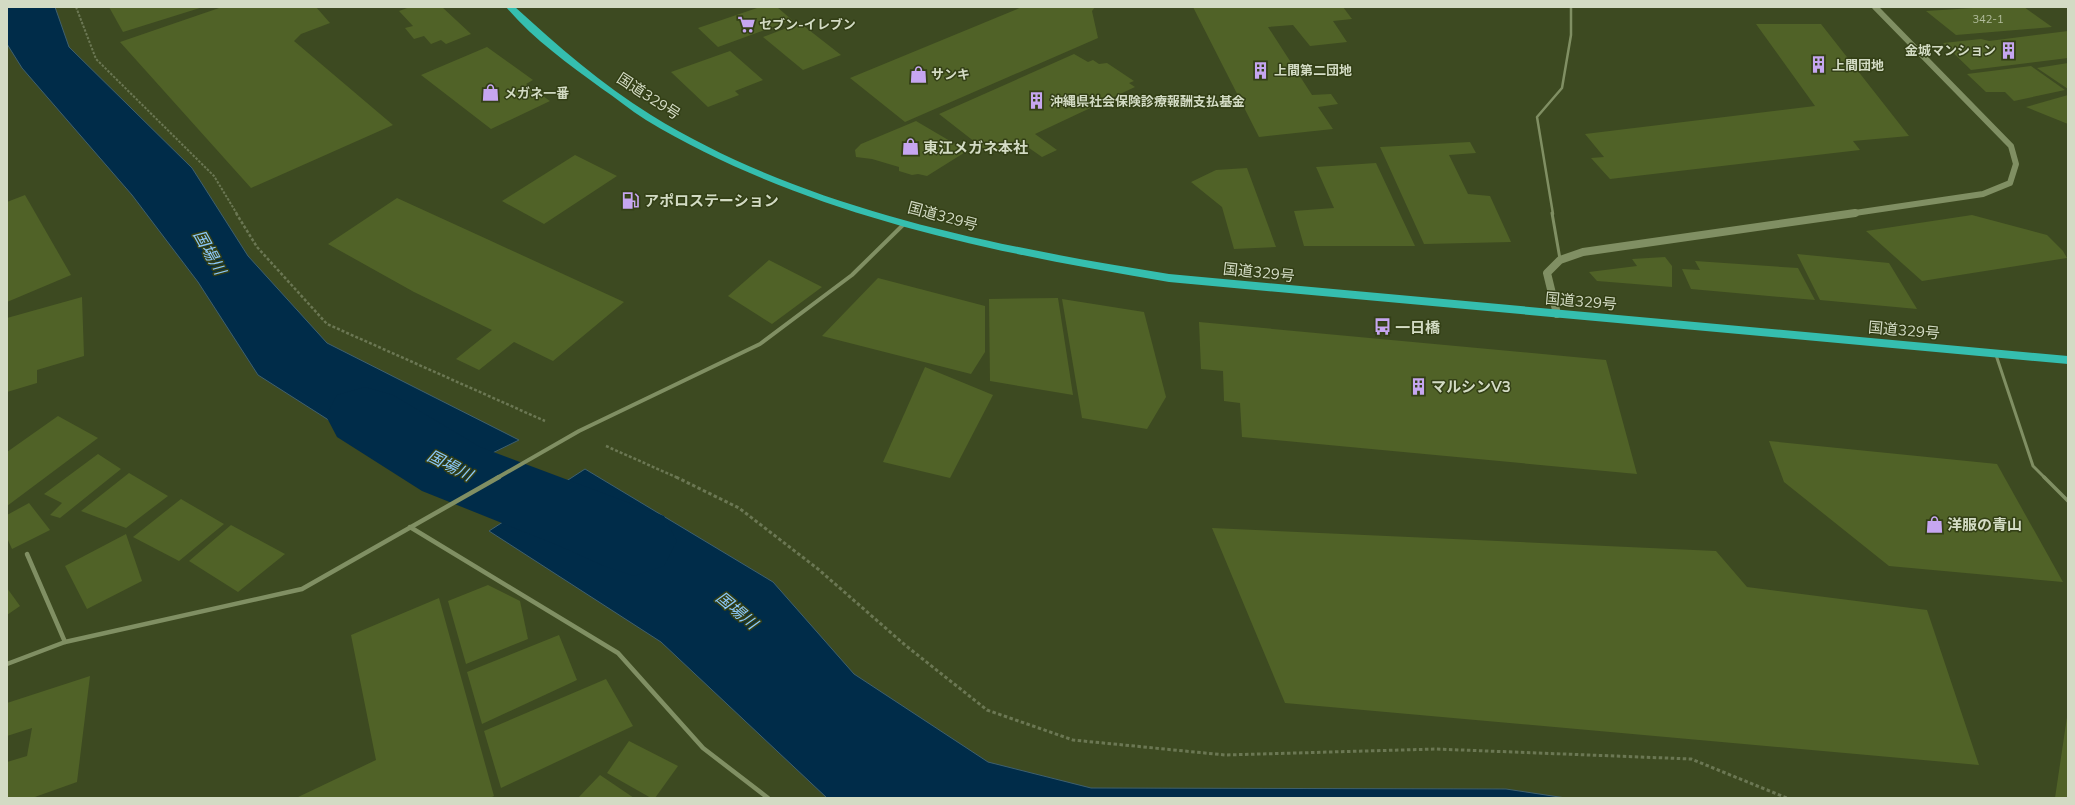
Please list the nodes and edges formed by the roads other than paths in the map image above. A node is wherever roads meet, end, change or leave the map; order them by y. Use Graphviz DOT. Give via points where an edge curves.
graph roads {
  1 [pos="510,7"];
  2 [pos="1570,7"];
  3 [pos="1875,7"];
  4 [pos="905,222"];
  5 [pos="1560,260"];
  6 [pos="1557,314"];
  7 [pos="1995,353"];
  8 [pos="2068,360"];
  9 [pos="2068,501"];
  10 [pos="410,527"];
  11 [pos="27,554"];
  12 [pos="65,642"];
  13 [pos="7,664"];
  14 [pos="768,798"];
  1 -- 4 [label="highway, 国道329号" via="563,56 652,120 752,170"];
  2 -- 5 [label="lane" via="1571,35 1562,88 1537,117"];
  3 -- 5 [label="street" via="2011,146 2016,164 2010,183 1983,194 1583,252"];
  4 -- 6 [label="highway, 国道329号" via="1054,259 1169,278"];
  4 -- 10 [label="street" via="852,275 760,344 580,431"];
  5 -- 6 [label="street" via="1547,273"];
  6 -- 7 [label="highway, 国道329号"];
  7 -- 8 [label="highway, 国道329号"];
  7 -- 9 [label="lane" via="2033,466"];
  10 -- 12 [label="street" via="302,590"];
  10 -- 14 [label="street" via="618,653 703,748"];
  11 -- 12 [label="street"];
  12 -- 13 [label="street"];
}
